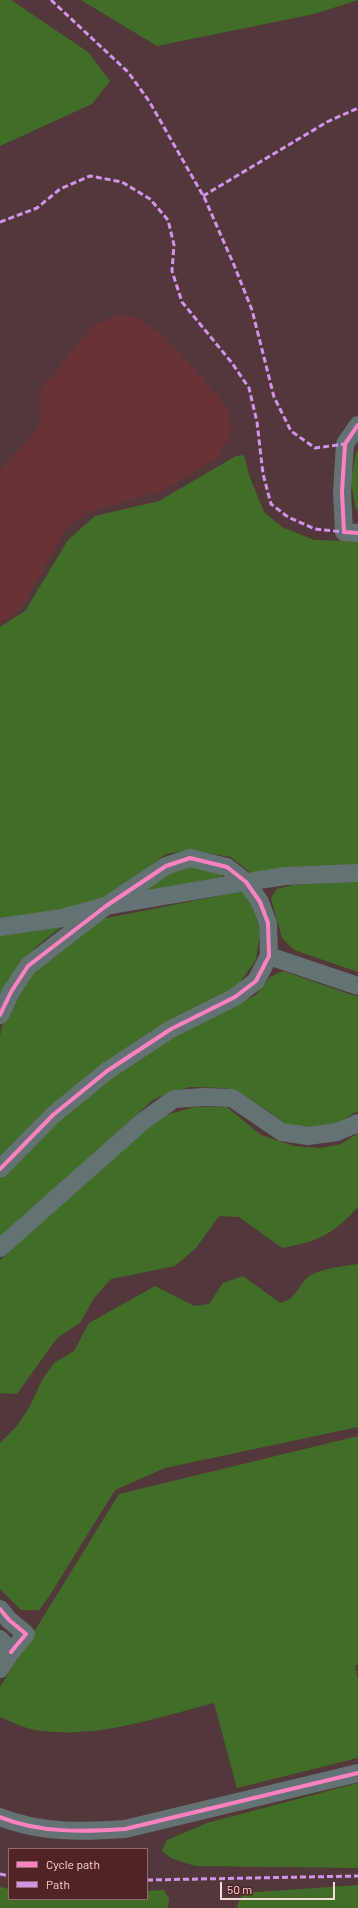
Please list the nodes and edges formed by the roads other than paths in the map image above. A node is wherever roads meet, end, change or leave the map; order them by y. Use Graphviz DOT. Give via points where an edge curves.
graph roads {
  1 [pos="358,425"];
  2 [pos="352,445"];
  3 [pos="358,533"];
  4 [pos="358,873"];
  5 [pos="246,882"];
  6 [pos="106,906"];
  7 [pos="0,927"];
  8 [pos="269,956"];
  9 [pos="358,986"];
  10 [pos="0,1015"];
  11 [pos="358,1123"];
  12 [pos="0,1168"];
  13 [pos="0,1248"];
  14 [pos="0,1609"];
  15 [pos="6,1645"];
  16 [pos="0,1669"];
  17 [pos="358,1773"];
  18 [pos="0,1818"];
  1 -- 2 [label="street"];
  2 -- 3 [label="street" via="342,492 344,532"];
  4 -- 5 [label="street" via="286,876"];
  5 -- 6 [label="street"];
  5 -- 6 [label="street" via="226,867 190,858 166,866"];
  5 -- 8 [label="street" via="260,902 268,923"];
  6 -- 7 [label="street" via="62,918"];
  6 -- 10 [label="street" via="28,966"];
  8 -- 9 [label="street"];
  8 -- 12 [label="street" via="256,981 235,997 170,1029 106,1071 53,1115"];
  11 -- 13 [label="street" via="337,1132 308,1136 282,1132 232,1098 174,1099 142,1122"];
  14 -- 15 [label="street" via="26,1634"];
  15 -- 16 [label="street"];
  17 -- 18 [label="street" via="125,1829 89,1832 51,1830"];
}
